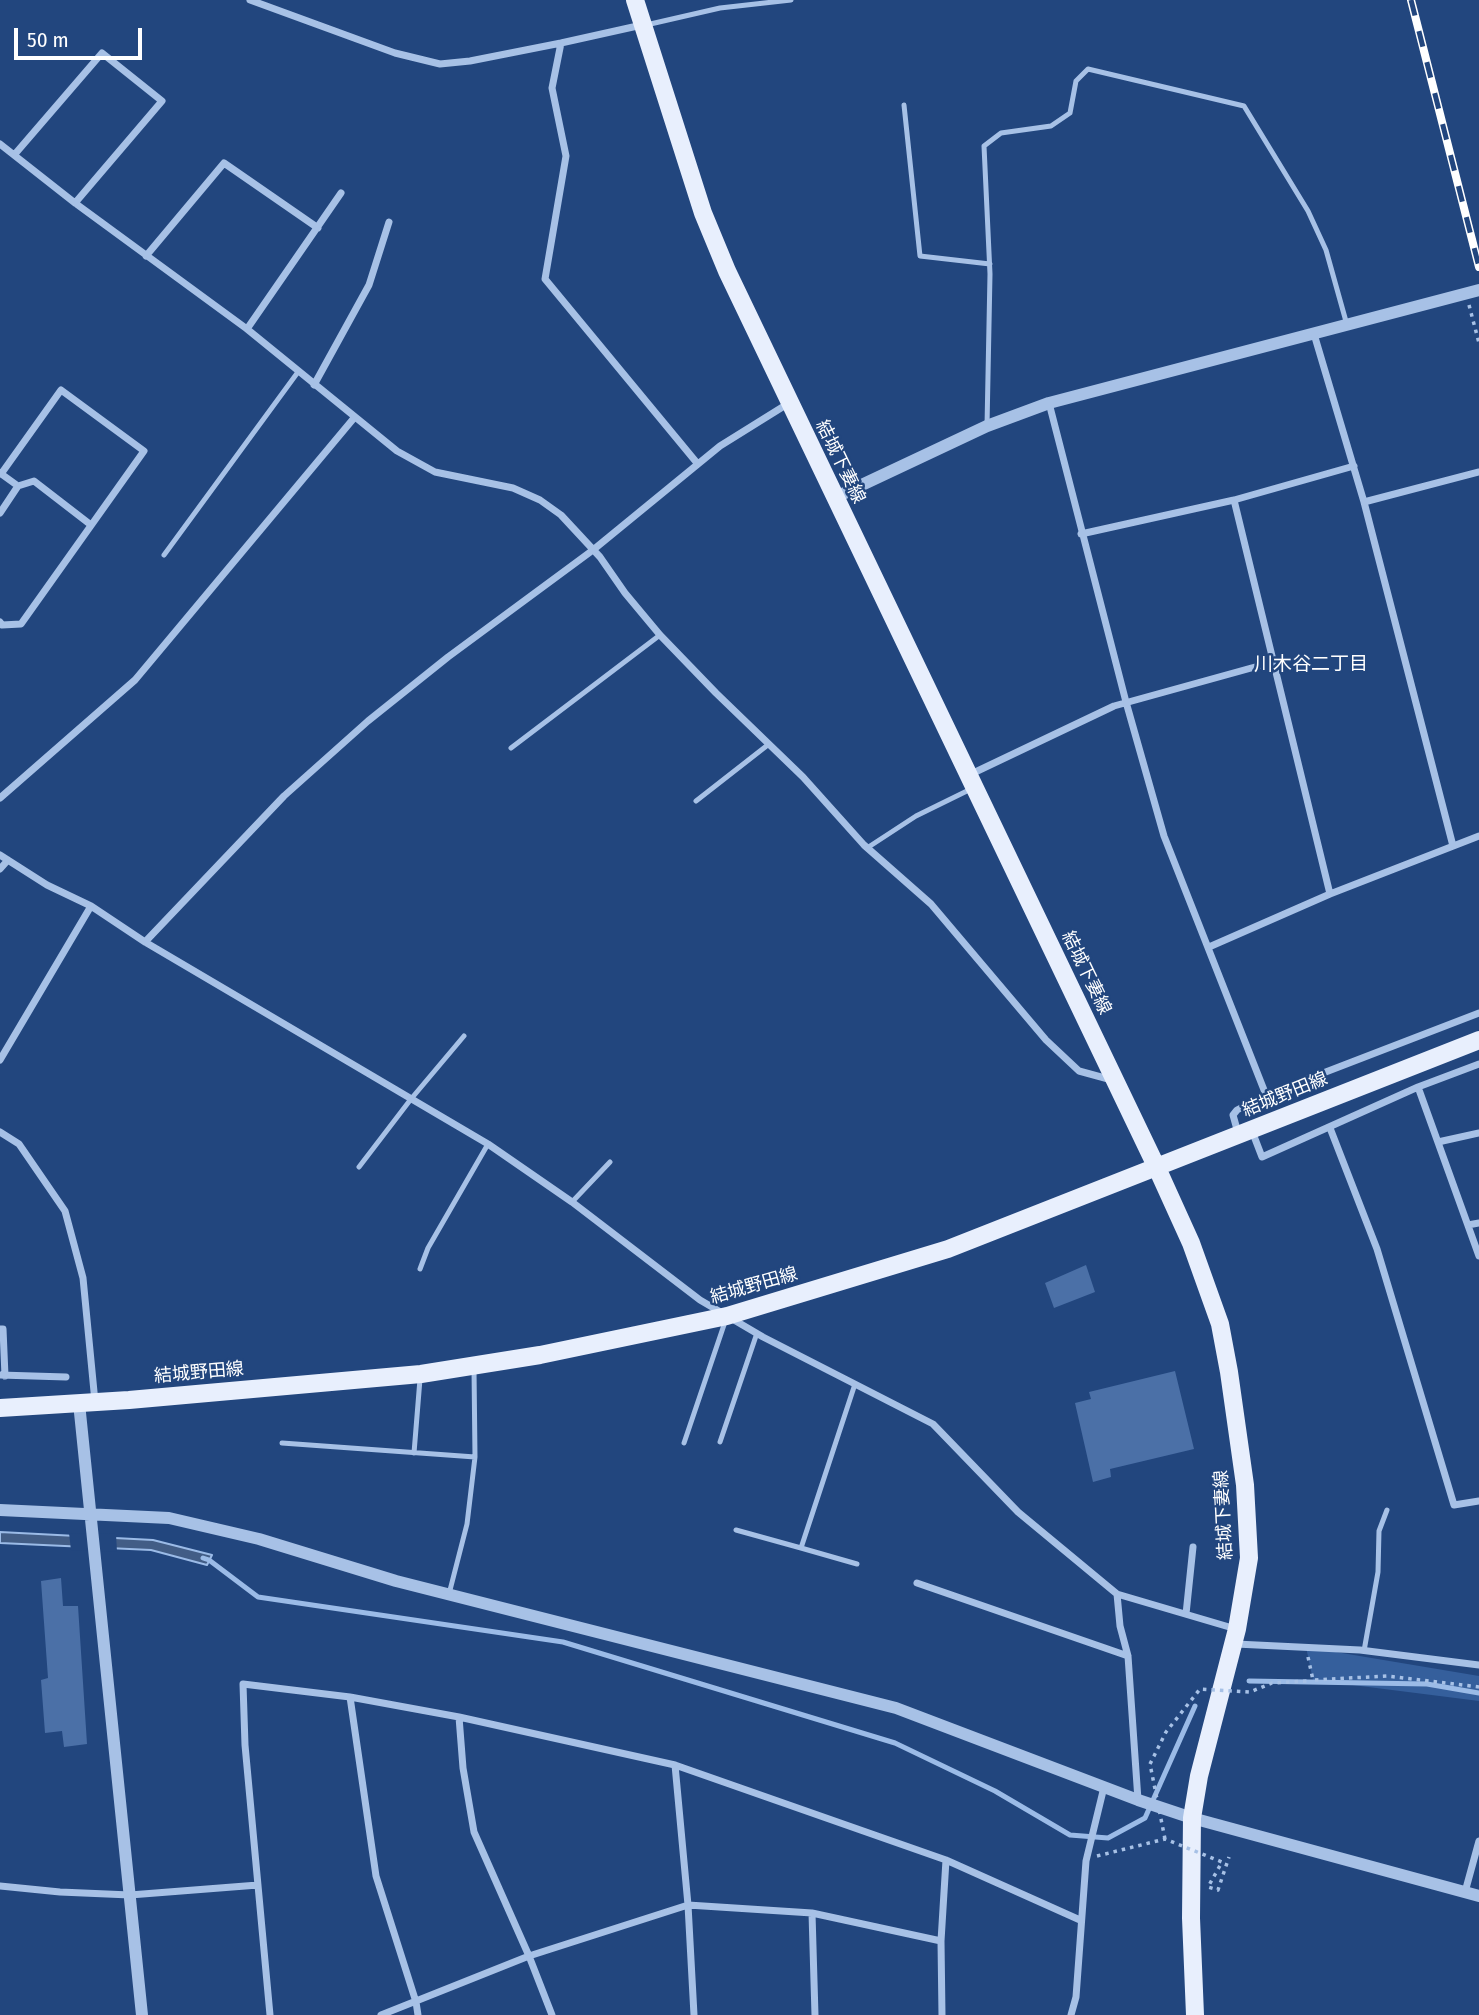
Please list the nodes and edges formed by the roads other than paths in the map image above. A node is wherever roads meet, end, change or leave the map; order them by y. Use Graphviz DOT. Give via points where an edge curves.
graph roads {
  1 [pos="250,0"];
  2 [pos="635,0"];
  3 [pos="790,0"];
  4 [pos="643,25"];
  5 [pos="561,43"];
  6 [pos="904,105"];
  7 [pos="0,144"];
  8 [pos="15,154"];
  9 [pos="341,193"];
  10 [pos="75,203"];
  11 [pos="389,222"];
  12 [pos="318,228"];
  13 [pos="146,256"];
  14 [pos="990,264"];
  15 [pos="1473,291"];
  16 [pos="1347,325"];
  17 [pos="247,329"];
  18 [pos="1314,334"];
  19 [pos="298,372"];
  20 [pos="314,385"];
  21 [pos="789,403"];
  22 [pos="1049,403"];
  23 [pos="354,418"];
  24 [pos="987,426"];
  25 [pos="697,463"];
  26 [pos="1353,466"];
  27 [pos="1479,472"];
  28 [pos="1,474"];
  29 [pos="18,486"];
  30 [pos="834,498"];
  31 [pos="1234,500"];
  32 [pos="1364,502"];
  33 [pos="0,513"];
  34 [pos="92,525"];
  35 [pos="1082,534"];
  36 [pos="593,550"];
  37 [pos="164,555"];
  38 [pos="0,622"];
  39 [pos="660,635"];
  40 [pos="1273,662"];
  41 [pos="1126,702"];
  42 [pos="769,744"];
  43 [pos="511,748"];
  44 [pos="971,781"];
  45 [pos="0,798"];
  46 [pos="696,800"];
  47 [pos="1479,836"];
  48 [pos="1453,846"];
  49 [pos="867,848"];
  50 [pos="0,855"];
  51 [pos="8,860"];
  52 [pos="0,869"];
  53 [pos="1330,894"];
  54 [pos="91,906"];
  55 [pos="145,942"];
  56 [pos="1209,947"];
  57 [pos="1479,1013"];
  58 [pos="464,1036"];
  59 [pos="1479,1040"];
  60 [pos="0,1060"];
  61 [pos="1479,1063"];
  62 [pos="1115,1081"];
  63 [pos="1418,1087"];
  64 [pos="1266,1095"];
  65 [pos="411,1098"];
  66 [pos="1330,1128"];
  67 [pos="0,1132"];
  68 [pos="1245,1133"];
  69 [pos="1479,1133"];
  70 [pos="488,1143"];
  71 [pos="1438,1143"];
  72 [pos="610,1162"];
  73 [pos="359,1167"];
  74 [pos="1157,1168"];
  75 [pos="572,1202"];
  76 [pos="1479,1223"];
  77 [pos="1468,1225"];
  78 [pos="1479,1256"];
  79 [pos="420,1269"];
  80 [pos="727,1316"];
  81 [pos="0,1329"];
  82 [pos="757,1333"];
  83 [pos="474,1366"];
  84 [pos="421,1374"];
  85 [pos="3,1375"];
  86 [pos="66,1377"];
  87 [pos="855,1384"];
  88 [pos="87,1403"];
  89 [pos="0,1408"];
  90 [pos="282,1443"];
  91 [pos="684,1443"];
  92 [pos="720,1443"];
  93 [pos="414,1452"];
  94 [pos="475,1457"];
  95 [pos="1479,1500"];
  96 [pos="0,1510"];
  97 [pos="1387,1510"];
  98 [pos="90,1514"];
  99 [pos="736,1530"];
  100 [pos="1193,1547"];
  101 [pos="801,1548"];
  102 [pos="857,1564"];
  103 [pos="917,1583"];
  104 [pos="1117,1594"];
  105 [pos="449,1595"];
  106 [pos="1186,1614"];
  107 [pos="1236,1636"];
  108 [pos="1364,1651"];
  109 [pos="1128,1657"];
  110 [pos="1479,1665"];
  111 [pos="350,1697"];
  112 [pos="459,1717"];
  113 [pos="675,1765"];
  114 [pos="1104,1787"];
  115 [pos="1138,1800"];
  116 [pos="1192,1818"];
  117 [pos="1479,1841"];
  118 [pos="946,1860"];
  119 [pos="258,1885"];
  120 [pos="0,1886"];
  121 [pos="1465,1892"];
  122 [pos="130,1895"];
  123 [pos="1479,1896"];
  124 [pos="688,1905"];
  125 [pos="811,1913"];
  126 [pos="1080,1920"];
  127 [pos="942,1941"];
  128 [pos="529,1956"];
  129 [pos="416,2002"];
  130 [pos="142,2015"];
  131 [pos="270,2015"];
  132 [pos="381,2015"];
  133 [pos="418,2015"];
  134 [pos="552,2015"];
  135 [pos="694,2015"];
  136 [pos="815,2015"];
  137 [pos="943,2015"];
  138 [pos="1071,2015"];
  139 [pos="1195,2015"];
  1 -- 5 [label="street" via="395,53 440,64"];
  2 -- 4 [label="main road, 結城下妻線"];
  3 -- 4 [label="lane" via="720,8"];
  4 -- 5 [label="street"];
  4 -- 21 [label="main road, 結城下妻線" via="703,213"];
  5 -- 25 [label="street" via="552,88 566,156 545,279"];
  6 -- 14 [label="lane" via="920,256"];
  7 -- 8 [label="street"];
  8 -- 10 [label="street"];
  8 -- 10 [label="street" via="102,54 162,101"];
  9 -- 12 [label="street"];
  10 -- 13 [label="street"];
  11 -- 20 [label="street" via="369,285"];
  12 -- 13 [label="street" via="225,163"];
  12 -- 17 [label="street"];
  13 -- 17 [label="street"];
  14 -- 16 [label="lane" via="984,146 1000,133 1051,126 1070,113 1076,81 1088,69 1244,106 1308,211 1326,250"];
  14 -- 24 [label="lane"];
  15 -- 16 [label="street"];
  16 -- 18 [label="street"];
  17 -- 19 [label="street"];
  18 -- 22 [label="street"];
  18 -- 26 [label="street"];
  19 -- 20 [label="street"];
  19 -- 37 [label="lane"];
  20 -- 23 [label="street"];
  21 -- 25 [label="street"];
  21 -- 30 [label="main road, 結城下妻線"];
  22 -- 24 [label="street"];
  22 -- 35 [label="street"];
  23 -- 36 [label="street" via="397,451 435,472 513,488 540,499 561,514"];
  23 -- 45 [label="street" via="135,680"];
  24 -- 30 [label="street"];
  25 -- 36 [label="street"];
  26 -- 31 [label="street"];
  26 -- 32 [label="street"];
  27 -- 32 [label="street"];
  28 -- 29 [label="street"];
  28 -- 34 [label="street" via="61,390 144,451"];
  29 -- 33 [label="street"];
  29 -- 34 [label="street" via="34,481"];
  30 -- 44 [label="main road, 結城下妻線"];
  31 -- 35 [label="street"];
  31 -- 40 [label="street"];
  32 -- 48 [label="street"];
  34 -- 38 [label="street" via="21,624"];
  35 -- 41 [label="street"];
  36 -- 39 [label="street"];
  36 -- 55 [label="street" via="448,657 359,730 284,796"];
  39 -- 42 [label="street"];
  39 -- 43 [label="lane"];
  40 -- 41 [label="street"];
  40 -- 53 [label="street"];
  41 -- 44 [label="street"];
  41 -- 56 [label="street" via="1164,836"];
  42 -- 46 [label="lane"];
  42 -- 49 [label="street"];
  44 -- 49 [label="lane"];
  44 -- 62 [label="main road, 結城下妻線"];
  47 -- 48 [label="street"];
  48 -- 53 [label="street"];
  49 -- 62 [label="street" via="931,904 1046,1040 1079,1071"];
  50 -- 51 [label="street"];
  51 -- 52 [label="street"];
  51 -- 54 [label="street"];
  53 -- 56 [label="street"];
  54 -- 55 [label="street"];
  54 -- 60 [label="street"];
  55 -- 65 [label="street"];
  56 -- 64 [label="street"];
  57 -- 64 [label="street"];
  58 -- 65 [label="lane"];
  59 -- 68 [label="main road, 結城野田線"];
  61 -- 63 [label="street"];
  62 -- 74 [label="main road, 結城下妻線"];
  63 -- 66 [label="street"];
  63 -- 71 [label="street"];
  64 -- 68 [label="street" via="1233,1115"];
  65 -- 70 [label="street"];
  65 -- 73 [label="lane"];
  66 -- 68 [label="street" via="1262,1157"];
  66 -- 95 [label="street" via="1377,1249 1454,1505"];
  67 -- 88 [label="street" via="19,1144 65,1211 83,1278"];
  68 -- 74 [label="main road, 結城野田線"];
  69 -- 71 [label="street"];
  70 -- 75 [label="street"];
  70 -- 79 [label="lane"];
  71 -- 77 [label="street"];
  72 -- 75 [label="lane"];
  74 -- 80 [label="main road, 結城野田線" via="948,1249"];
  74 -- 107 [label="main road, 結城下妻線" via="1206,1282 1230,1372 1249,1536 1247,1580"];
  75 -- 80 [label="street"];
  76 -- 77 [label="street"];
  77 -- 78 [label="street"];
  80 -- 82 [label="street"];
  80 -- 83 [label="main road, 結城野田線"];
  80 -- 91 [label="lane"];
  81 -- 85 [label="street"];
  82 -- 87 [label="street"];
  82 -- 92 [label="lane"];
  83 -- 84 [label="main road, 結城野田線"];
  83 -- 94 [label="lane"];
  84 -- 88 [label="main road, 結城野田線"];
  84 -- 93 [label="lane"];
  85 -- 86 [label="street"];
  87 -- 101 [label="lane"];
  87 -- 104 [label="street" via="933,1424 1018,1512"];
  88 -- 89 [label="main road, 結城野田線"];
  88 -- 98 [label="street"];
  90 -- 93 [label="lane"];
  93 -- 94 [label="lane"];
  94 -- 105 [label="lane" via="467,1524"];
  96 -- 98 [label="street"];
  97 -- 108 [label="lane" via="1379,1531 1378,1572"];
  98 -- 105 [label="street" via="170,1518 260,1539"];
  98 -- 122 [label="street"];
  99 -- 101 [label="lane"];
  100 -- 106 [label="street"];
  101 -- 102 [label="lane"];
  103 -- 109 [label="street"];
  104 -- 106 [label="street"];
  104 -- 109 [label="street"];
  105 -- 114 [label="street" via="896,1708"];
  106 -- 107 [label="street"];
  107 -- 108 [label="street"];
  107 -- 116 [label="main road, 結城下妻線"];
  108 -- 110 [label="street"];
  109 -- 115 [label="street"];
  111 -- 112 [label="street"];
  111 -- 119 [label="street" via="243,1684 244,1745"];
  111 -- 129 [label="street" via="376,1876"];
  112 -- 113 [label="street"];
  112 -- 128 [label="street" via="474,1832"];
  113 -- 118 [label="street"];
  113 -- 124 [label="street"];
  114 -- 115 [label="street"];
  114 -- 126 [label="street" via="1086,1861"];
  115 -- 116 [label="street"];
  116 -- 121 [label="street"];
  116 -- 139 [label="main road, 結城下妻線"];
  117 -- 121 [label="street"];
  118 -- 126 [label="street"];
  118 -- 127 [label="street"];
  119 -- 122 [label="street"];
  119 -- 131 [label="street"];
  120 -- 122 [label="street"];
  121 -- 123 [label="street"];
  122 -- 130 [label="street"];
  124 -- 125 [label="street"];
  124 -- 128 [label="street"];
  124 -- 135 [label="street"];
  125 -- 127 [label="street"];
  125 -- 136 [label="street"];
  126 -- 138 [label="street"];
  127 -- 137 [label="street"];
  128 -- 129 [label="street"];
  128 -- 134 [label="street"];
  129 -- 132 [label="street"];
  129 -- 133 [label="street"];
}
